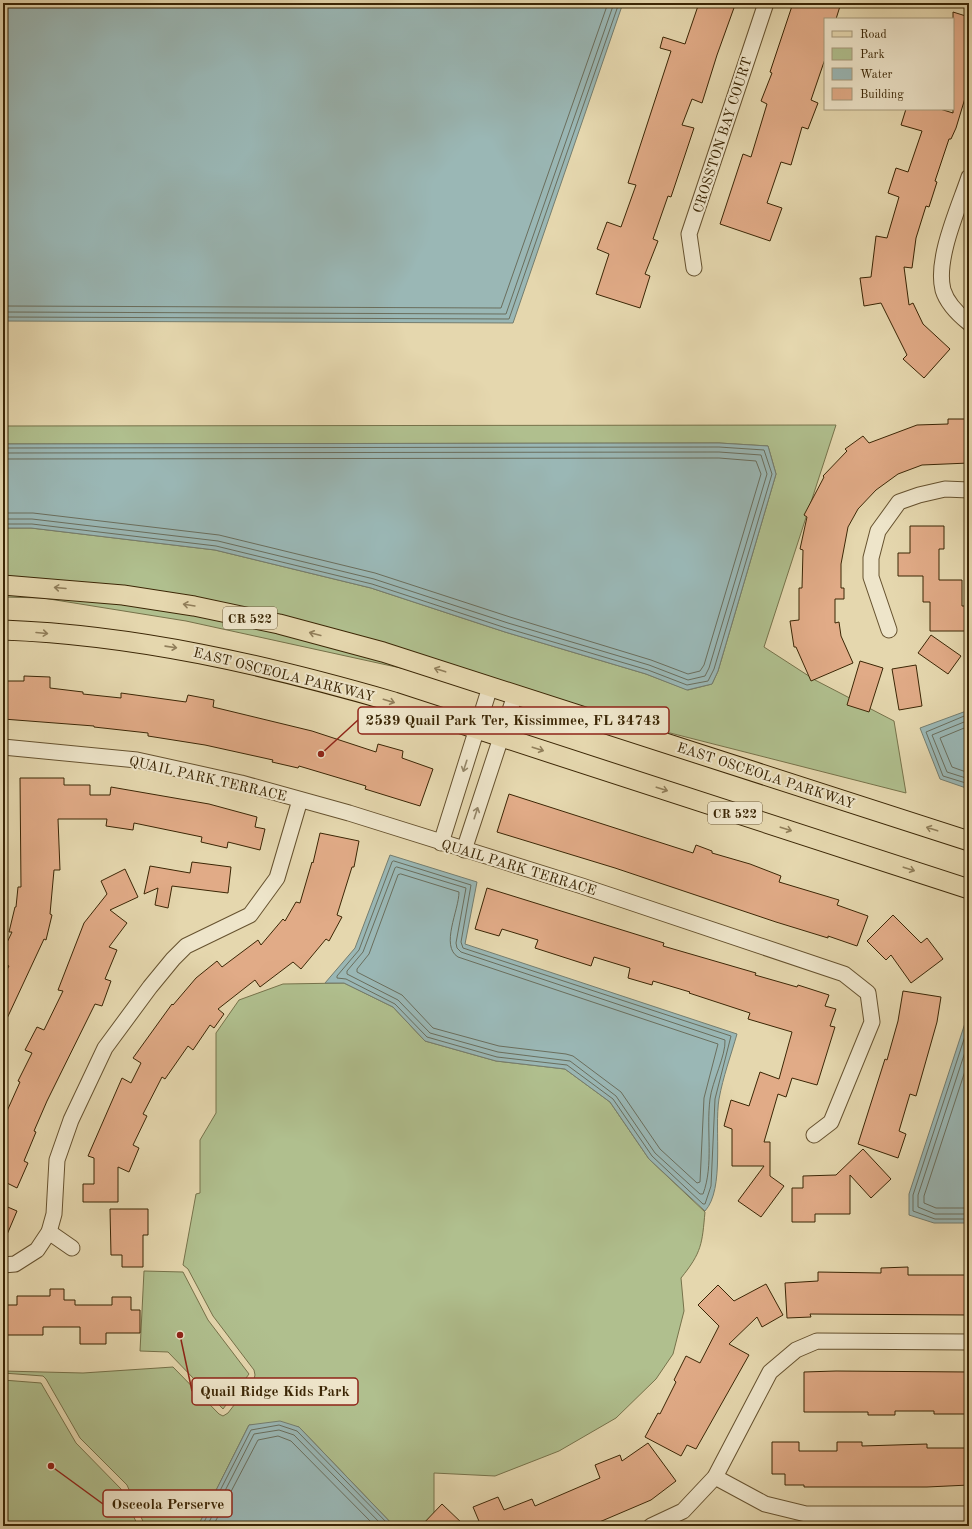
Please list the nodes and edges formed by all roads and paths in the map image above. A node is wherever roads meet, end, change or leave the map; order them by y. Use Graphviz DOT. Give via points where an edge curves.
graph roads {
  1 [pos="766,3"];
  2 [pos="969,177"];
  3 [pos="694,268"];
  4 [pos="969,323"];
  5 [pos="969,490"];
  6 [pos="3,585"];
  7 [pos="3,630"];
  8 [pos="889,630"];
  9 [pos="490,686"];
  10 [pos="515,695"];
  11 [pos="477,729"];
  12 [pos="501,737"];
  13 [pos="3,747"];
  14 [pos="300,800"];
  15 [pos="969,841"];
  16 [pos="441,843"];
  17 [pos="464,850"];
  18 [pos="969,889"];
  19 [pos="814,1135"];
  20 [pos="49,1232"];
  21 [pos="72,1248"];
  22 [pos="3,1265"];
  23 [pos="969,1342"];
  24 [pos="715,1477"];
  25 [pos="969,1514"];
  26 [pos="651,1526"];
  1 -- 3 [label="street, CROSSTON BAY COURT" via="689,234"];
  2 -- 4 [label="street" via="941,264 943,290 956,312"];
  5 -- 8 [label="street" via="945,489 919,494 899,502 878,532 871,558 871,576"];
  9 -- 6 [label="main road, EAST OSCEOLA PARKWAY / CR 522, one-way" via="376,650 210,609 123,595"];
  7 -- 11 [label="main road, EAST OSCEOLA PARKWAY / CR 522, one-way" via="97,637 176,648 245,662 312,678"];
  9 -- 10 [label="main road, EAST OSCEOLA PARKWAY / CR 522"];
  9 -- 11 [label="street"];
  10 -- 12 [label="street"];
  15 -- 10 [label="main road, EAST OSCEOLA PARKWAY / CR 522, one-way"];
  11 -- 12 [label="main road, EAST OSCEOLA PARKWAY / CR 522"];
  11 -- 16 [label="street, one-way"];
  17 -- 12 [label="street, one-way"];
  12 -- 18 [label="main road, EAST OSCEOLA PARKWAY / CR 522, one-way"];
  13 -- 14 [label="street, QUAIL PARK TERRACE" via="137,760 241,783"];
  14 -- 16 [label="street, QUAIL PARK TERRACE"];
  14 -- 20 [label="street" via="278,878 250,915 186,946 150,987 105,1048 71,1120 57,1160 54,1214"];
  16 -- 17 [label="street, QUAIL PARK TERRACE"];
  17 -- 19 [label="street, QUAIL PARK TERRACE" via="582,886 844,974 868,994 872,1022 831,1122"];
  20 -- 21 [label="street"];
  20 -- 22 [label="street" via="36,1250 15,1264"];
  23 -- 24 [label="street" via="817,1341 796,1350 770,1372"];
  24 -- 25 [label="street" via="765,1504 806,1514"];
  24 -- 26 [label="street" via="683,1511"];
}
